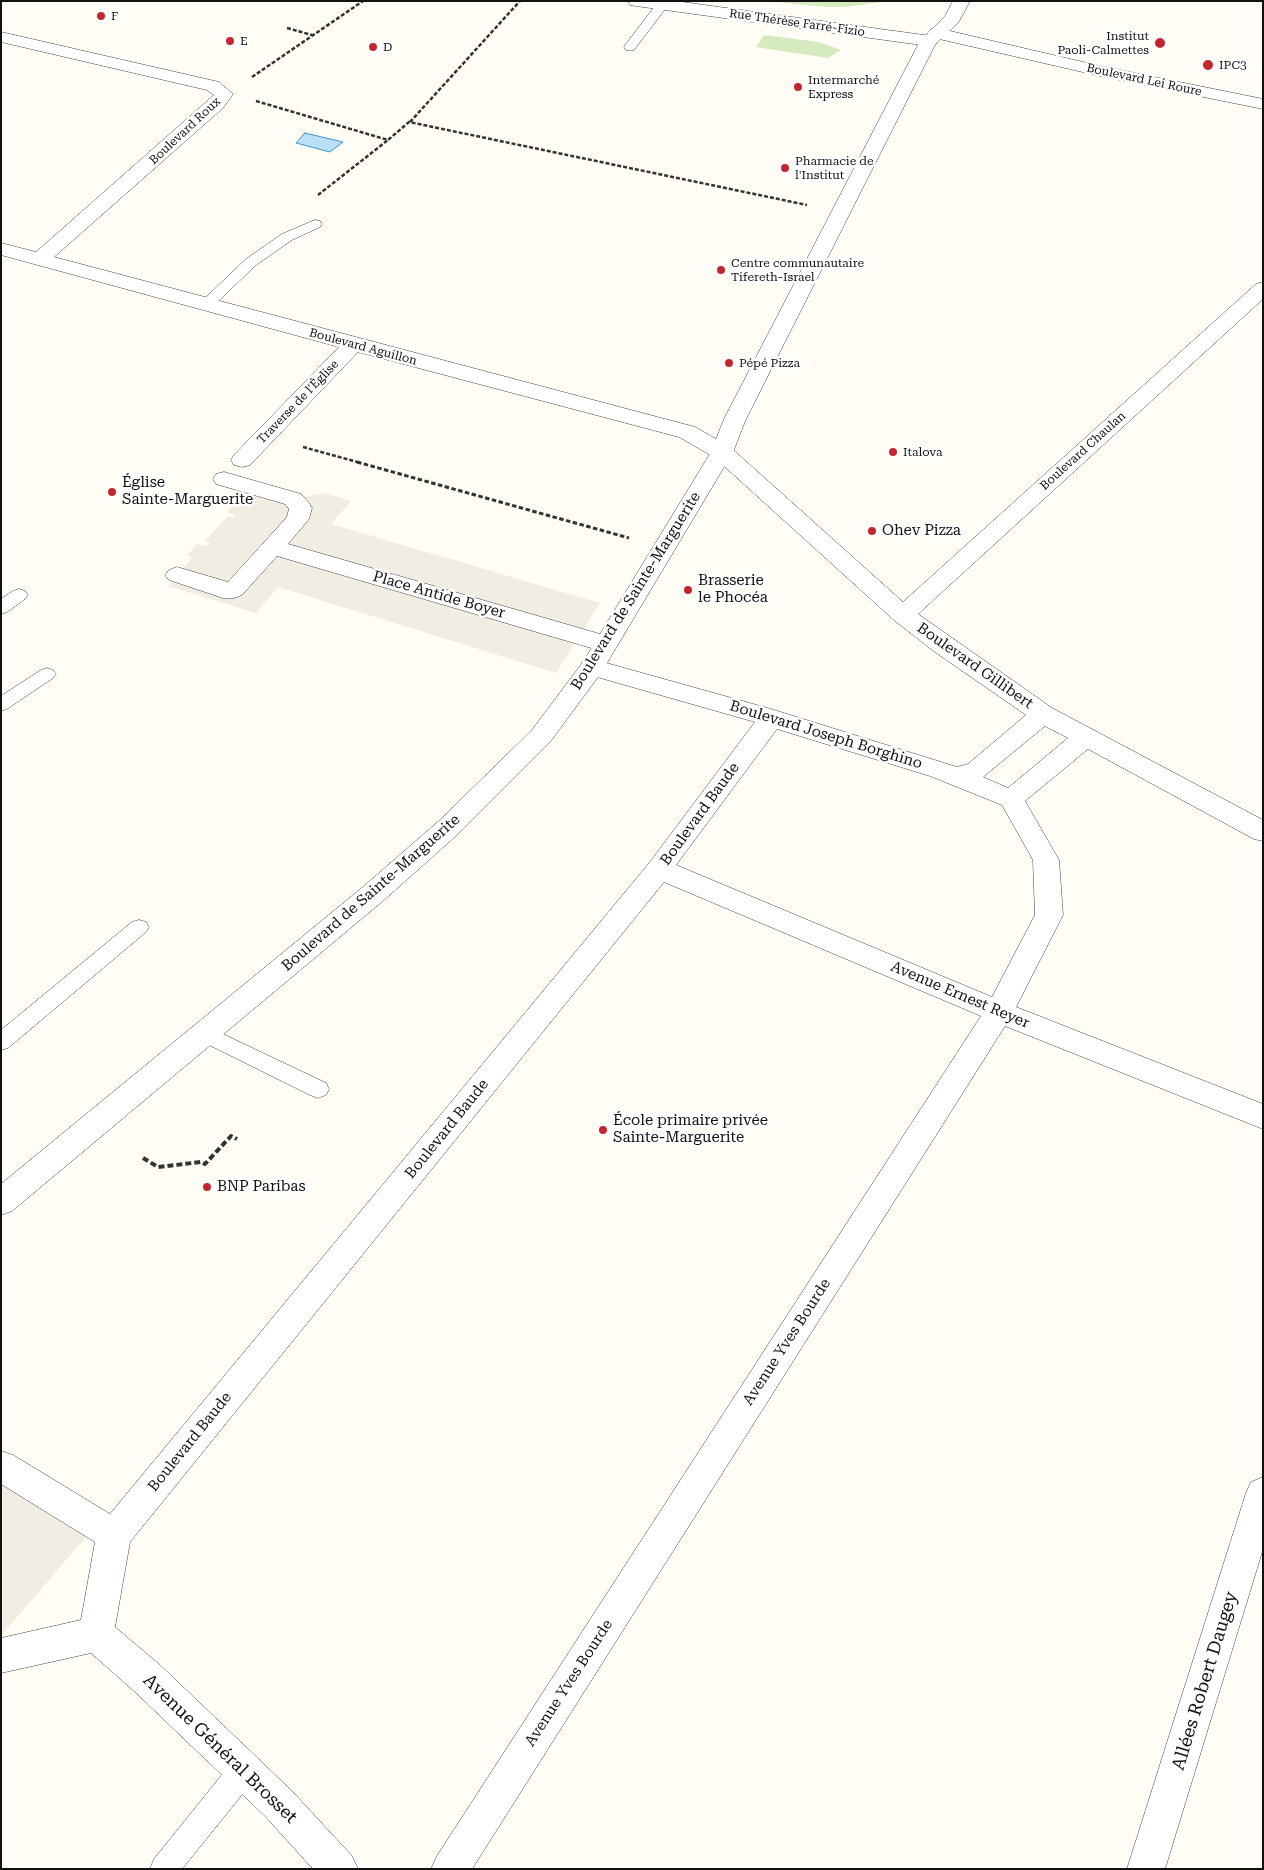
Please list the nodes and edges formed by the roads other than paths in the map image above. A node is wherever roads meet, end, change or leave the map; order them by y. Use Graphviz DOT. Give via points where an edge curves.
graph roads {
  1 [pos="636,1"];
  2 [pos="962,1"];
  3 [pos="662,5"];
  4 [pos="1,37"];
  5 [pos="933,37"];
  6 [pos="630,47"];
  7 [pos="1263,104"];
  8 [pos="315,224"];
  9 [pos="1,249"];
  10 [pos="39,260"];
  11 [pos="1263,288"];
  12 [pos="207,304"];
  13 [pos="354,344"];
  14 [pos="722,452"];
  15 [pos="242,460"];
  16 [pos="224,479"];
  17 [pos="272,546"];
  18 [pos="177,575"];
  19 [pos="19,595"];
  20 [pos="1,608"];
  21 [pos="904,615"];
  22 [pos="606,644"];
  23 [pos="592,667"];
  24 [pos="47,674"];
  25 [pos="1,705"];
  26 [pos="1043,714"];
  27 [pos="771,718"];
  28 [pos="1086,737"];
  29 [pos="957,776"];
  30 [pos="1011,799"];
  31 [pos="1263,832"];
  32 [pos="659,869"];
  33 [pos="139,927"];
  34 [pos="999,1012"];
  35 [pos="206,1034"];
  36 [pos="1,1042"];
  37 [pos="318,1089"];
  38 [pos="1263,1117"];
  39 [pos="1,1202"];
  40 [pos="1,1466"];
  41 [pos="1263,1493"];
  42 [pos="114,1534"];
  43 [pos="96,1634"];
  44 [pos="1,1656"];
  45 [pos="243,1771"];
  46 [pos="164,1869"];
  47 [pos="339,1869"];
  48 [pos="450,1869"];
  49 [pos="1146,1869"];
  1 -- 3 [label="street, Rue Thérèse Farré-Fizio"];
  2 -- 5 [label="street, Boulevard de Sainte-Marguerite" via="952,19"];
  3 -- 5 [label="street, Rue Thérèse Farré-Fizio"];
  3 -- 6 [label="lane"];
  4 -- 10 [label="street, Boulevard Roux" via="213,86 224,94 218,104"];
  5 -- 7 [label="street, Boulevard Lei Roure"];
  5 -- 14 [label="street, Boulevard de Sainte-Marguerite" via="735,419"];
  8 -- 12 [label="lane" via="287,237 251,262"];
  9 -- 10 [label="street, Boulevard Aguillon"];
  10 -- 12 [label="street, Boulevard Aguillon"];
  11 -- 21 [label="street, Boulevard Chaulan"];
  12 -- 13 [label="street, Boulevard Aguillon"];
  13 -- 14 [label="street, Boulevard Aguillon" via="687,432"];
  13 -- 15 [label="street, Traverse de l'Église"];
  14 -- 21 [label="street, Boulevard Gillibert"];
  14 -- 22 [label="street, Boulevard de Sainte-Marguerite"];
  16 -- 17 [label="street" via="293,499 301,508 298,519"];
  17 -- 18 [label="street" via="234,590 223,590"];
  17 -- 22 [label="street, Place Antide Boyer"];
  19 -- 20 [label="lane"];
  21 -- 26 [label="street, Boulevard Gillibert"];
  22 -- 23 [label="street, Boulevard de Sainte-Marguerite"];
  23 -- 27 [label="street, Boulevard Joseph Borghino"];
  23 -- 35 [label="street, Boulevard de Sainte-Marguerite" via="541,736 449,827"];
  24 -- 25 [label="lane"];
  26 -- 28 [label="street, Boulevard Gillibert"];
  26 -- 29 [label="street" via="977,770"];
  27 -- 29 [label="street, Boulevard Joseph Borghino"];
  27 -- 32 [label="street, Boulevard Baude"];
  28 -- 30 [label="street"];
  28 -- 31 [label="street, Boulevard Gillibert"];
  29 -- 30 [label="street"];
  30 -- 34 [label="street, Avenue Yves Bourde" via="1046,860 1049,915"];
  32 -- 34 [label="street, Avenue Ernest Reyer"];
  32 -- 42 [label="street, Boulevard Baude"];
  33 -- 36 [label="lane"];
  34 -- 38 [label="street, Avenue Ernest Reyer"];
  34 -- 48 [label="street, Avenue Yves Bourde"];
  35 -- 37 [label="lane"];
  35 -- 39 [label="street, Boulevard de Sainte-Marguerite"];
  40 -- 42 [label="street"];
  41 -- 49 [label="street, Allées Robert Daugey"];
  42 -- 43 [label="street"];
  43 -- 44 [label="street"];
  43 -- 45 [label="street, Avenue Général Brosset"];
  45 -- 46 [label="lane"];
  45 -- 47 [label="street, Avenue Général Brosset" via="278,1803"];
}
